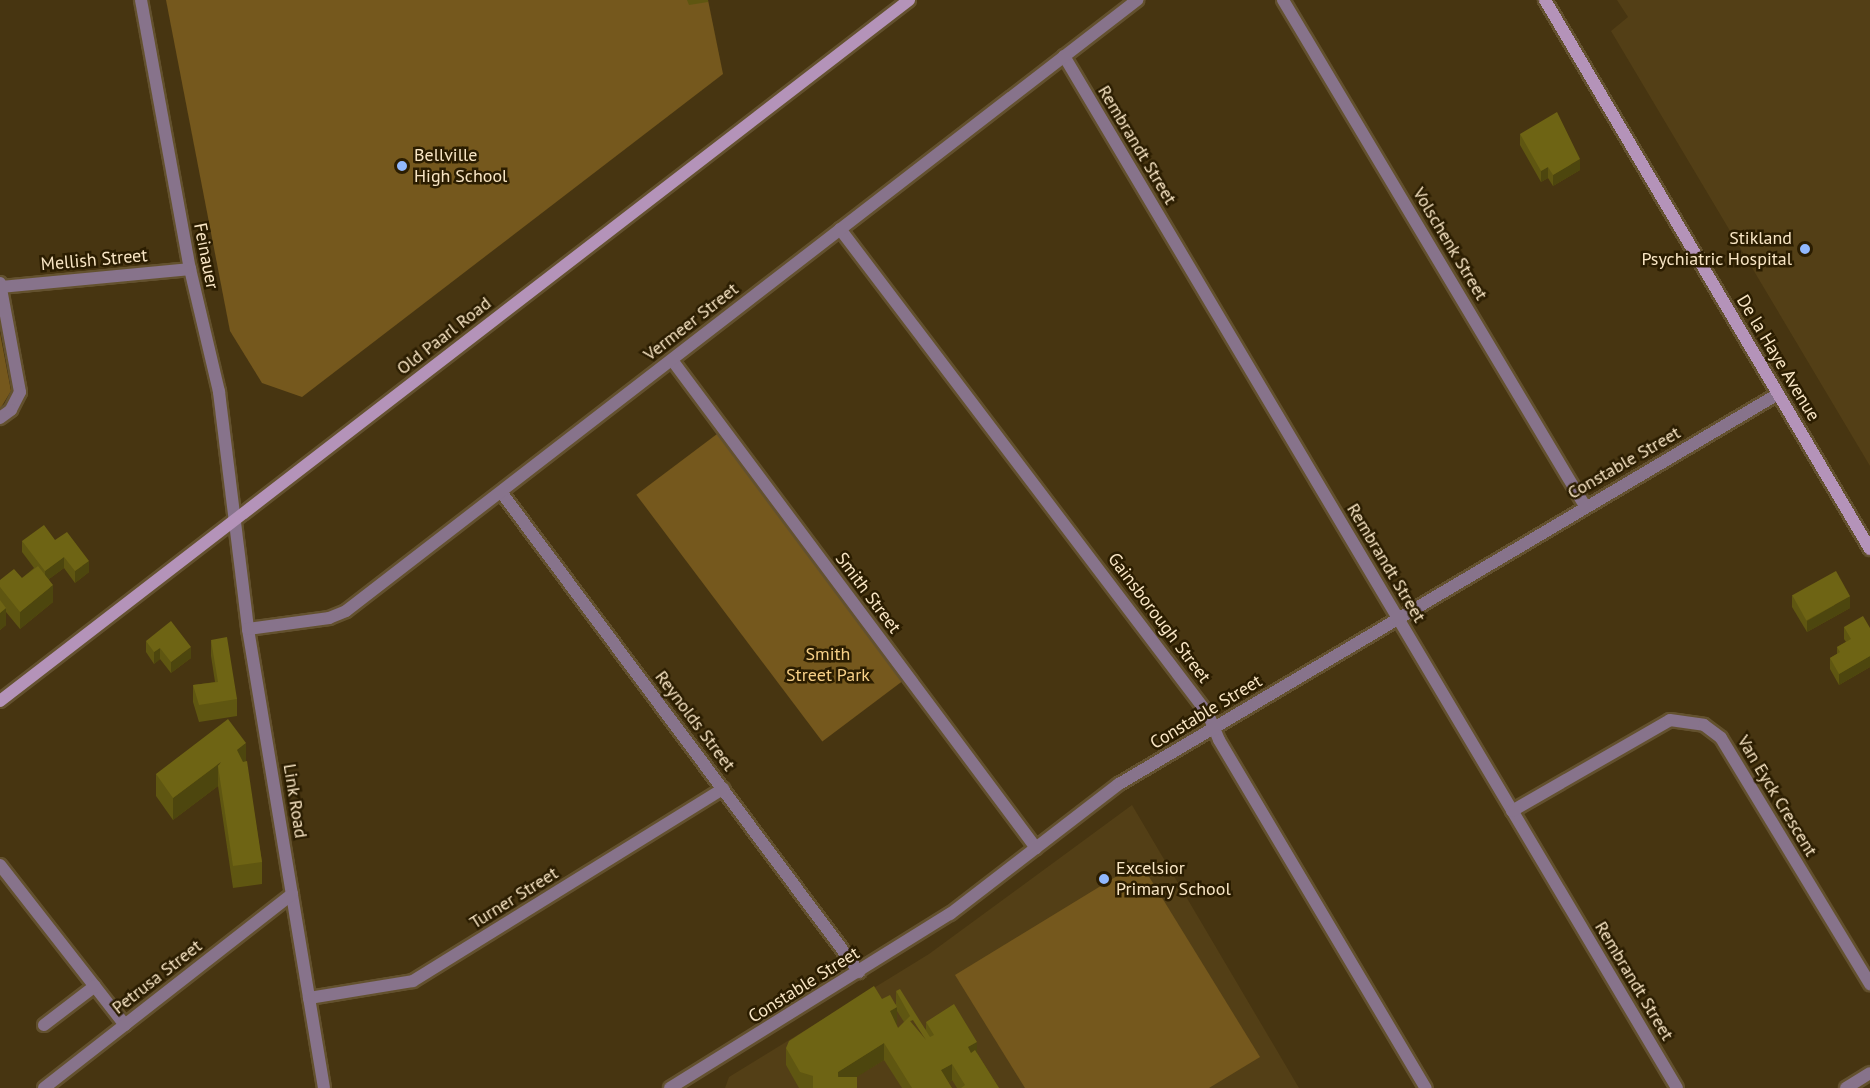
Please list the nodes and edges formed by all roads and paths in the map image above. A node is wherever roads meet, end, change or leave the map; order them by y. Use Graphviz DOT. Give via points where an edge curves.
graph roads {
  1 [pos="141,0"];
  2 [pos="909,0"];
  3 [pos="1137,0"];
  4 [pos="1283,0"];
  5 [pos="1545,0"];
  6 [pos="1064,56"];
  7 [pos="840,229"];
  8 [pos="190,269"];
  9 [pos="0,285"];
  10 [pos="672,360"];
  11 [pos="1778,394"];
  12 [pos="0,418"];
  13 [pos="501,492"];
  14 [pos="1586,506"];
  15 [pos="234,519"];
  16 [pos="1870,549"];
  17 [pos="1398,618"];
  18 [pos="248,629"];
  19 [pos="0,701"];
  20 [pos="1214,728"];
  21 [pos="723,789"];
  22 [pos="1512,811"];
  23 [pos="1036,848"];
  24 [pos="0,865"];
  25 [pos="292,894"];
  26 [pos="859,972"];
  27 [pos="1870,984"];
  28 [pos="95,986"];
  29 [pos="309,998"];
  30 [pos="44,1025"];
  31 [pos="125,1025"];
  32 [pos="1870,1073"];
  33 [pos="689,1077"];
  34 [pos="44,1088"];
  35 [pos="324,1088"];
  36 [pos="670,1088"];
  37 [pos="695,1088"];
  38 [pos="1426,1088"];
  39 [pos="1677,1088"];
  40 [pos="1846,1088"];
  1 -- 8 [label="street, Feinauer"];
  2 -- 15 [label="main road, Old Paarl Road"];
  3 -- 6 [label="street, Vermeer Street"];
  4 -- 14 [label="street, Volschenk Street"];
  5 -- 11 [label="main road, De la Haye Avenue"];
  6 -- 7 [label="street, Vermeer Street"];
  6 -- 17 [label="street, Rembrandt Street"];
  7 -- 10 [label="street, Vermeer Street"];
  7 -- 20 [label="street, Gainsborough Street" via="1173,664"];
  8 -- 9 [label="street, Mellish Street"];
  8 -- 15 [label="street, Feinauer" via="219,392"];
  9 -- 12 [label="street" via="20,392 11,410"];
  10 -- 13 [label="street, Vermeer Street"];
  10 -- 23 [label="street, Smith Street"];
  11 -- 14 [label="street, Constable Street"];
  11 -- 16 [label="main road, De la Haye Avenue"];
  13 -- 18 [label="street, Vermeer Street" via="341,614"];
  13 -- 21 [label="street, Reynolds Street"];
  14 -- 17 [label="street, Constable Street"];
  15 -- 18 [label="street, Link Road"];
  15 -- 19 [label="main road, Old Paarl Road"];
  17 -- 20 [label="street, Constable Street"];
  17 -- 22 [label="street, Rembrandt Street"];
  18 -- 25 [label="street, Link Road"];
  20 -- 23 [label="street, Constable Street" via="1119,784"];
  20 -- 38 [label="street, Gainsborough Street"];
  21 -- 26 [label="street, Reynolds Street"];
  21 -- 29 [label="street, Turner Street" via="413,981"];
  22 -- 27 [label="street, Van Eyck Crescent" via="1670,720 1704,725 1721,738"];
  22 -- 39 [label="street, Rembrandt Street"];
  23 -- 26 [label="street, Constable Street" via="950,914"];
  24 -- 28 [label="street"];
  25 -- 29 [label="street, Link Road"];
  25 -- 31 [label="street, Petrusa Street"];
  26 -- 33 [label="street, Constable Street"];
  28 -- 30 [label="street"];
  28 -- 31 [label="street"];
  29 -- 35 [label="street, Link Road"];
  31 -- 34 [label="street, Petrusa Street"];
  32 -- 40 [label="street"];
  33 -- 36 [label="street, Constable Street"];
  33 -- 37 [label="street"];
}
